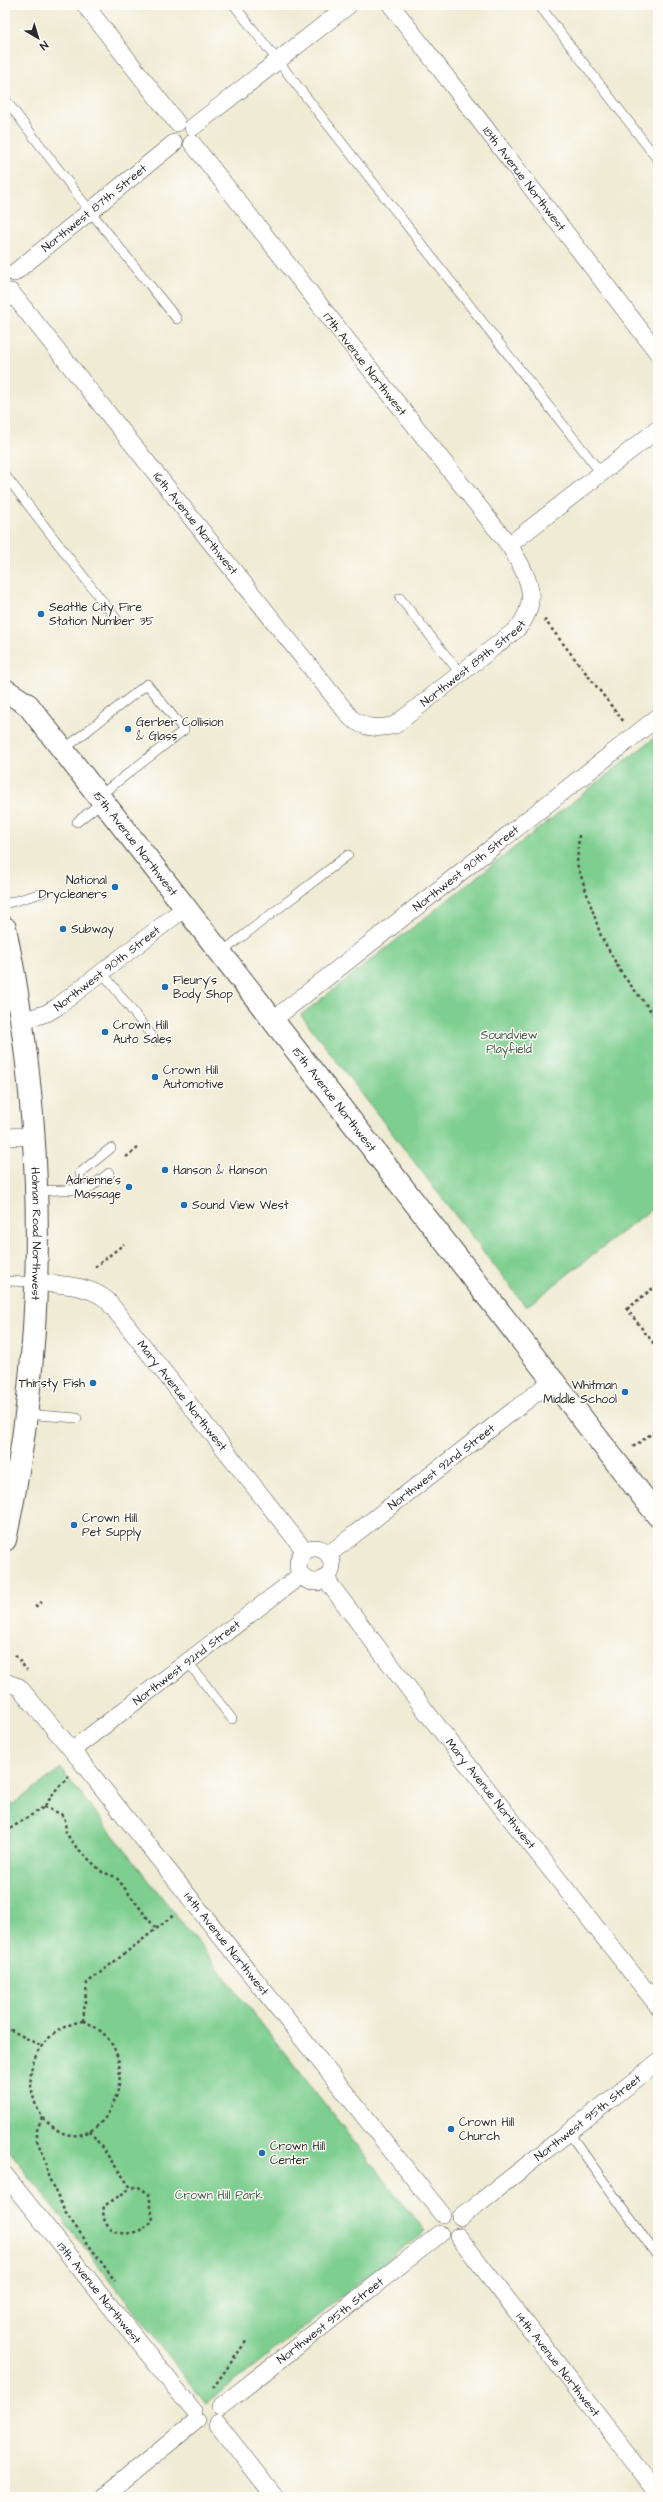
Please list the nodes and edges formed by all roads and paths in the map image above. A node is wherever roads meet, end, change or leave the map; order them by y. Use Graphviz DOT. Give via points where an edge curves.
graph roads {
  1 [pos="85,5"];
  2 [pos="234,5"];
  3 [pos="349,5"];
  4 [pos="391,5"];
  5 [pos="539,5"];
  6 [pos="277,61"];
  7 [pos="5,99"];
  8 [pos="177,124"];
  9 [pos="193,135"];
  10 [pos="174,143"];
  11 [pos="658,160"];
  12 [pos="90,212"];
  13 [pos="9,270"];
  14 [pos="8,294"];
  15 [pos="177,319"];
  16 [pos="658,353"];
  17 [pos="658,430"];
  18 [pos="601,473"];
  19 [pos="5,475"];
  20 [pos="509,545"];
  21 [pos="530,596"];
  22 [pos="400,598"];
  23 [pos="117,620"];
  24 [pos="460,673"];
  25 [pos="5,676"];
  26 [pos="5,690"];
  27 [pos="28,705"];
  28 [pos="621,715"];
  29 [pos="658,717"];
  30 [pos="395,725"];
  31 [pos="63,750"];
  32 [pos="101,798"];
  33 [pos="77,822"];
  34 [pos="579,835"];
  35 [pos="348,855"];
  36 [pos="42,893"];
  37 [pos="5,904"];
  38 [pos="186,907"];
  39 [pos="5,928"];
  40 [pos="222,952"];
  41 [pos="102,972"];
  42 [pos="274,1019"];
  43 [pos="22,1020"];
  44 [pos="658,1020"];
  45 [pos="155,1040"];
  46 [pos="34,1136"];
  47 [pos="5,1137"];
  48 [pos="111,1148"];
  49 [pos="138,1148"];
  50 [pos="126,1157"];
  51 [pos="109,1173"];
  52 [pos="80,1189"];
  53 [pos="36,1191"];
  54 [pos="124,1244"];
  55 [pos="95,1267"];
  56 [pos="5,1281"];
  57 [pos="36,1282"];
  58 [pos="658,1284"];
  59 [pos="658,1349"];
  60 [pos="553,1380"];
  61 [pos="25,1414"];
  62 [pos="77,1418"];
  63 [pos="658,1429"];
  64 [pos="633,1447"];
  65 [pos="658,1516"];
  66 [pos="5,1540"];
  67 [pos="305,1551"];
  68 [pos="329,1554"];
  69 [pos="301,1575"];
  70 [pos="325,1578"];
  71 [pos="42,1602"];
  72 [pos="35,1607"];
  73 [pos="188,1662"];
  74 [pos="5,1682"];
  75 [pos="232,1719"];
  76 [pos="72,1750"];
  77 [pos="68,1779"];
  78 [pos="44,1807"];
  79 [pos="5,1832"];
  80 [pos="174,1915"];
  81 [pos="156,1929"];
  82 [pos="658,2006"];
  83 [pos="83,2021"];
  84 [pos="5,2027"];
  85 [pos="41,2046"];
  86 [pos="658,2062"];
  87 [pos="42,2117"];
  88 [pos="90,2131"];
  89 [pos="569,2133"];
  90 [pos="5,2175"];
  91 [pos="131,2188"];
  92 [pos="442,2214"];
  93 [pos="462,2217"];
  94 [pos="440,2234"];
  95 [pos="458,2236"];
  96 [pos="658,2257"];
  97 [pos="117,2284"];
  98 [pos="246,2340"];
  99 [pos="210,2392"];
  100 [pos="218,2415"];
  101 [pos="195,2416"];
  102 [pos="658,2493"];
  103 [pos="103,2497"];
  104 [pos="275,2497"];
  1 -- 8 [label="street"];
  2 -- 6 [label="lane"];
  3 -- 6 [label="street"];
  4 -- 16 [label="street, 18th Avenue Northwest"];
  5 -- 11 [label="lane"];
  6 -- 9 [label="street"];
  6 -- 18 [label="lane"];
  7 -- 12 [label="lane"];
  8 -- 9 [label="street" via="186,122"];
  8 -- 10 [label="street" via="171,132"];
  9 -- 10 [label="street" via="182,147"];
  9 -- 20 [label="street, 17th Avenue Northwest"];
  10 -- 12 [label="street, Northwest 87th Street"];
  12 -- 13 [label="street, Northwest 87th Street"];
  12 -- 15 [label="lane"];
  13 -- 14 [label="street" via="17,283"];
  14 -- 30 [label="street, 16th Avenue Northwest" via="351,718 369,727"];
  17 -- 18 [label="street"];
  18 -- 20 [label="street"];
  19 -- 23 [label="lane"];
  20 -- 21 [label="street, 17th Avenue Northwest" via="523,569"];
  21 -- 24 [label="street, Northwest 89th Street" via="527,615 517,629"];
  21 -- 28 [label="path"];
  22 -- 24 [label="lane"];
  24 -- 30 [label="street, Northwest 89th Street"];
  25 -- 27 [label="main road"];
  26 -- 27 [label="main road, 15th Avenue Northwest"];
  27 -- 31 [label="main road, 15th Avenue Northwest"];
  29 -- 42 [label="street, Northwest 90th Street"];
  31 -- 32 [label="main road, 15th Avenue Northwest"];
  31 -- 32 [label="lane" via="147,684 184,730"];
  32 -- 33 [label="lane"];
  32 -- 38 [label="main road, 15th Avenue Northwest"];
  34 -- 44 [label="path" via="577,864 601,936 622,974"];
  35 -- 40 [label="lane"];
  36 -- 37 [label="lane"];
  38 -- 40 [label="main road, 15th Avenue Northwest"];
  38 -- 41 [label="street, Northwest 90th Street"];
  39 -- 43 [label="main road, Holman Road Northwest"];
  40 -- 42 [label="main road, 15th Avenue Northwest"];
  41 -- 43 [label="street, Northwest 90th Street" via="47,1013"];
  41 -- 45 [label="lane"];
  42 -- 60 [label="main road, 15th Avenue Northwest"];
  43 -- 46 [label="main road, Holman Road Northwest"];
  46 -- 47 [label="street"];
  46 -- 53 [label="main road, Holman Road Northwest"];
  48 -- 52 [label="lane" via="80,1173"];
  49 -- 50 [label="path"];
  51 -- 52 [label="lane" via="88,1189"];
  52 -- 53 [label="lane"];
  53 -- 57 [label="main road, Holman Road Northwest"];
  54 -- 55 [label="path"];
  56 -- 57 [label="lane"];
  57 -- 61 [label="main road, Holman Road Northwest" via="34,1334"];
  57 -- 67 [label="street, Mary Avenue Northwest" via="94,1291 107,1300"];
  58 -- 59 [label="path" via="626,1308"];
  60 -- 65 [label="main road, 15th Avenue Northwest"];
  60 -- 68 [label="street, Northwest 92nd Street"];
  61 -- 62 [label="lane"];
  61 -- 66 [label="main road, Holman Road Northwest" via="20,1459"];
  63 -- 64 [label="path"];
  67 -- 68 [label="street" via="317,1547"];
  67 -- 69 [label="street" via="298,1563"];
  68 -- 70 [label="street" via="333,1567"];
  69 -- 70 [label="street" via="310,1582"];
  69 -- 73 [label="street, Northwest 92nd Street"];
  70 -- 82 [label="street, Mary Avenue Northwest" via="428,1714"];
  71 -- 72 [label="path"];
  73 -- 75 [label="lane"];
  73 -- 76 [label="street, Northwest 92nd Street"];
  74 -- 76 [label="street, 14th Avenue Northwest" via="19,1687"];
  76 -- 92 [label="street, 14th Avenue Northwest"];
  77 -- 78 [label="path" via="58,1787"];
  78 -- 79 [label="path"];
  78 -- 81 [label="path" via="61,1814 65,1820 66,1833 76,1847 102,1872 116,1877"];
  80 -- 81 [label="path"];
  81 -- 83 [label="path" via="87,1983"];
  83 -- 85 [label="path" via="63,2026"];
  83 -- 88 [label="path" via="95,2026 109,2040 120,2066 121,2079 107,2116"];
  84 -- 85 [label="path"];
  85 -- 87 [label="path" via="35,2059 30,2086"];
  86 -- 89 [label="street, Northwest 95th Street"];
  87 -- 88 [label="path" via="56,2130 67,2134 79,2135"];
  87 -- 97 [label="path" via="37,2130 37,2141 46,2161 48,2176 65,2212"];
  88 -- 91 [label="path"];
  89 -- 93 [label="street, Northwest 95th Street"];
  89 -- 96 [label="lane"];
  90 -- 101 [label="street, 13th Avenue Northwest"];
  91 -- 91 [label="path" via="137,2186 149,2194 154,2216 144,2228 126,2235 107,2225 102,2215 104,2206"];
  92 -- 93 [label="street" via="452,2211"];
  92 -- 94 [label="street" via="436,2223"];
  93 -- 95 [label="street" via="464,2226"];
  94 -- 95 [label="street" via="451,2238"];
  94 -- 100 [label="street, Northwest 95th Street"];
  95 -- 102 [label="street, 14th Avenue Northwest"];
  98 -- 99 [label="path"];
  100 -- 101 [label="street" via="207,2426"];
  100 -- 104 [label="street"];
  101 -- 103 [label="street"];
}
